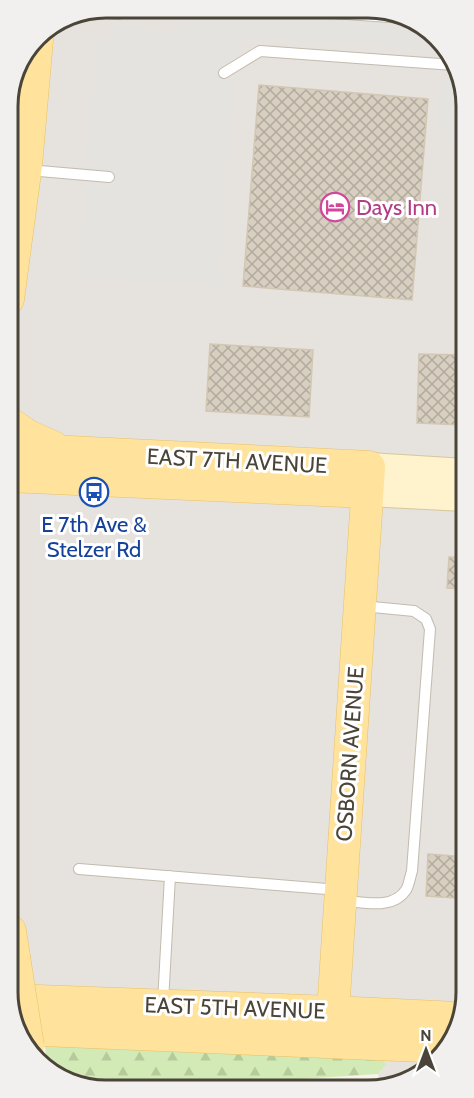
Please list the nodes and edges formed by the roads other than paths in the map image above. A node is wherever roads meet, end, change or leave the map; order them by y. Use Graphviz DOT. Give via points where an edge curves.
graph roads {
  1 [pos="36,54"];
  2 [pos="445,64"];
  3 [pos="224,73"];
  4 [pos="25,170"];
  5 [pos="110,177"];
  6 [pos="18,223"];
  7 [pos="18,429"];
  8 [pos="18,450"];
  9 [pos="98,454"];
  10 [pos="456,474"];
  11 [pos="18,476"];
  12 [pos="368,480"];
  13 [pos="456,495"];
  14 [pos="360,606"];
  15 [pos="79,869"];
  16 [pos="170,876"];
  17 [pos="341,895"];
  18 [pos="18,982"];
  19 [pos="19,1000"];
  20 [pos="163,1006"];
  21 [pos="451,1018"];
  22 [pos="25,1025"];
  23 [pos="332,1027"];
  24 [pos="26,1029"];
  25 [pos="437,1045"];
  1 -- 4 [label="main road"];
  2 -- 3 [label="lane" via="260,51"];
  4 -- 5 [label="lane"];
  4 -- 6 [label="main road"];
  7 -- 9 [label="main road" via="50,446"];
  8 -- 9 [label="main road, EAST 7TH AVENUE"];
  9 -- 12 [label="main road, EAST 7TH AVENUE"];
  10 -- 12 [label="street, EAST 7TH AVENUE"];
  11 -- 12 [label="main road, EAST 7TH AVENUE"];
  12 -- 13 [label="street, EAST 7TH AVENUE"];
  12 -- 14 [label="main road, OSBORN AVENUE"];
  14 -- 17 [label="main road, OSBORN AVENUE"];
  14 -- 17 [label="lane" via="414,611 426,618 430,629 412,871 406,889 395,900 382,903"];
  15 -- 16 [label="lane"];
  16 -- 17 [label="lane"];
  16 -- 20 [label="lane"];
  17 -- 23 [label="main road, OSBORN AVENUE"];
  18 -- 22 [label="main road, bridge"];
  19 -- 20 [label="main road, EAST 5TH AVENUE"];
  20 -- 23 [label="main road, EAST 5TH AVENUE"];
  21 -- 23 [label="main road, EAST 5TH AVENUE"];
  23 -- 24 [label="main road, EAST 5TH AVENUE"];
  23 -- 25 [label="main road, EAST 5TH AVENUE"];
}
